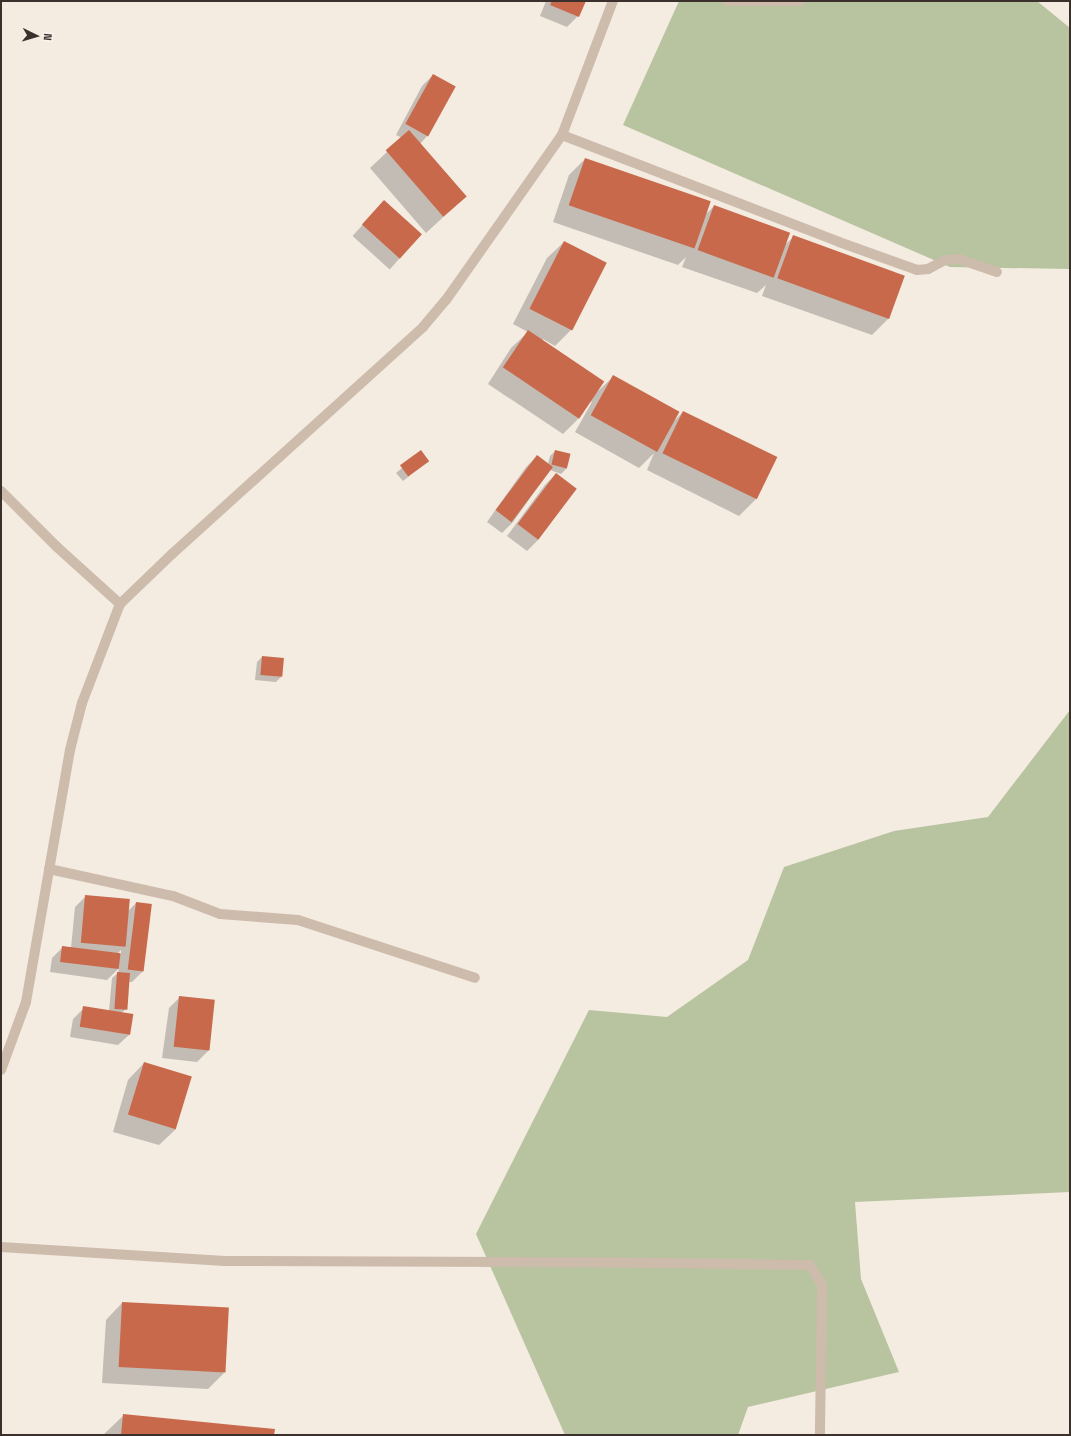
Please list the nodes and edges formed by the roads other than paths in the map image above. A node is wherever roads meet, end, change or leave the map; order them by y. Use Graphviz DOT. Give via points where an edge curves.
graph roads {
  1 [pos="613,1"];
  2 [pos="727,1"];
  3 [pos="800,1"];
  4 [pos="562,134"];
  5 [pos="997,272"];
  6 [pos="1,491"];
  7 [pos="120,604"];
  8 [pos="49,869"];
  9 [pos="475,978"];
  10 [pos="1,1070"];
  11 [pos="1,1247"];
  12 [pos="820,1435"];
  1 -- 4 [label="street"];
  2 -- 3 [label="street"];
  4 -- 5 [label="street" via="917,270 928,269 945,260 959,259"];
  4 -- 7 [label="street" via="446,300 423,327"];
  6 -- 7 [label="street" via="57,547"];
  7 -- 8 [label="street" via="82,703 70,750"];
  8 -- 9 [label="street" via="173,896 220,914 298,920"];
  8 -- 10 [label="street" via="26,1002"];
  11 -- 12 [label="street" via="225,1261 810,1265 822,1285"];
}
